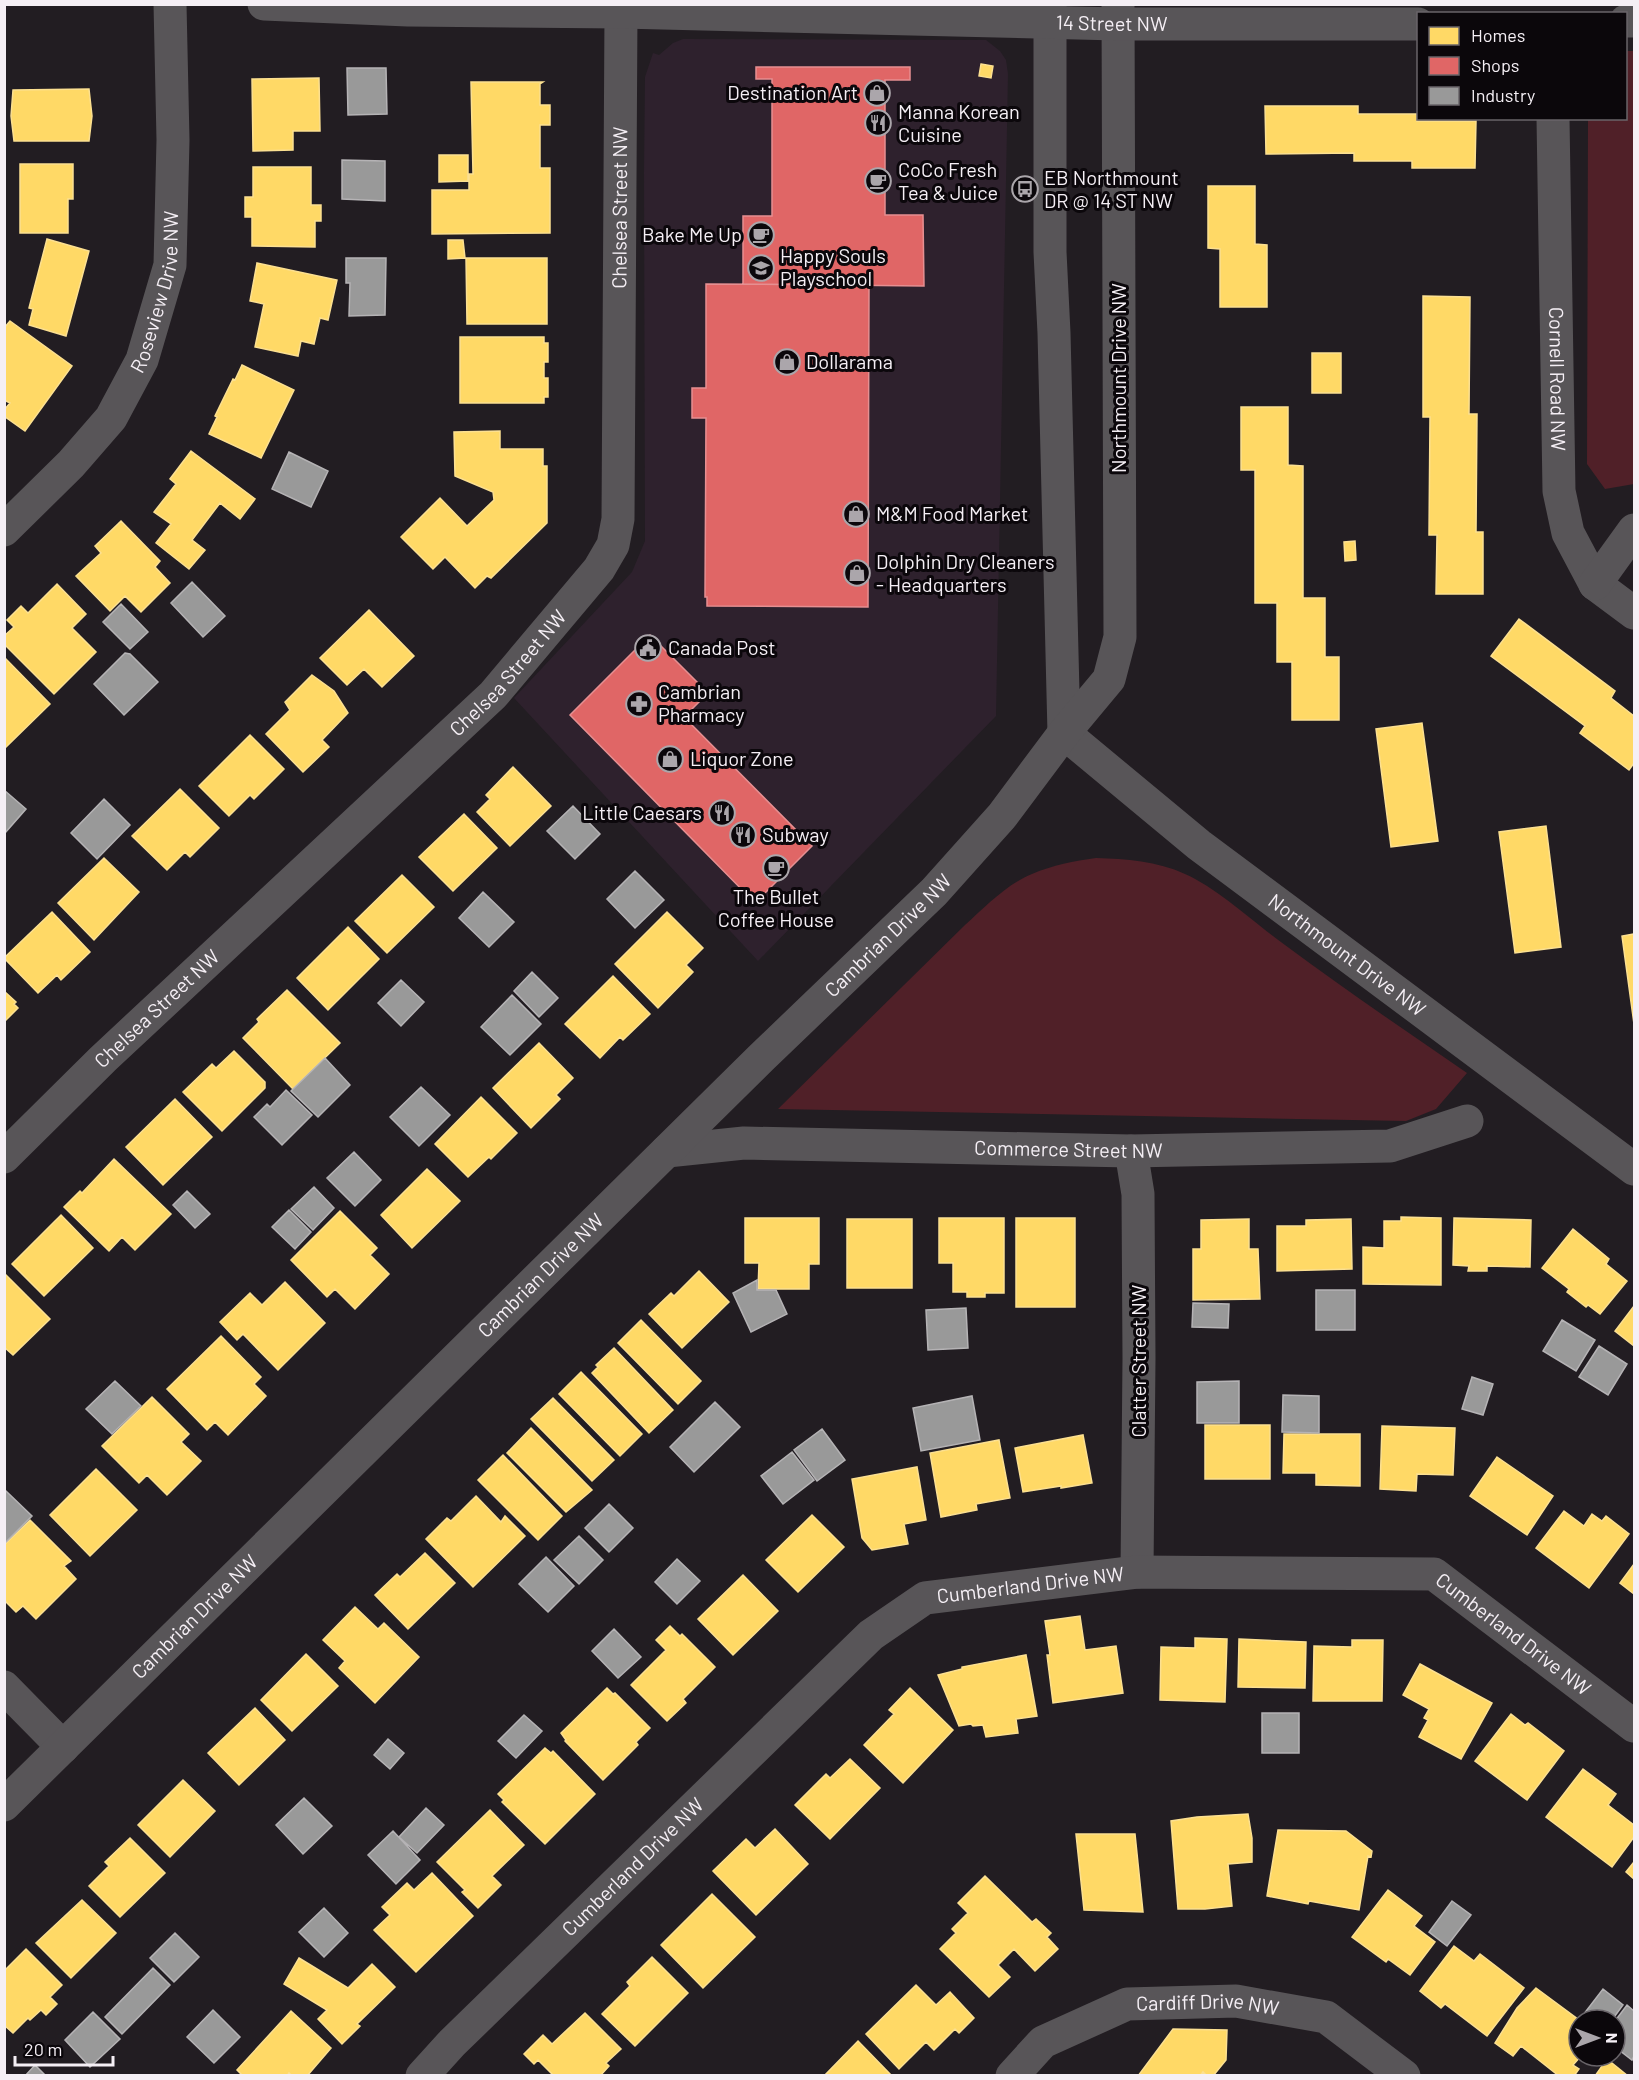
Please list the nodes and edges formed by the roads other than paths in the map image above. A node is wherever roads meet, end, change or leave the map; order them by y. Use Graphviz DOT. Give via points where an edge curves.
graph roads {
  1 [pos="170,4"];
  2 [pos="264,4"];
  3 [pos="621,12"];
  4 [pos="1050,13"];
  5 [pos="1118,14"];
  6 [pos="1417,24"];
  7 [pos="1553,120"];
  8 [pos="4,530"];
  9 [pos="1635,530"];
  10 [pos="1595,584"];
  11 [pos="1635,613"];
  12 [pos="1064,733"];
  13 [pos="1467,1121"];
  14 [pos="667,1151"];
  15 [pos="1131,1151"];
  16 [pos="4,1157"];
  17 [pos="1635,1169"];
  18 [pos="1137,1572"];
  19 [pos="4,1687"];
  20 [pos="1635,1726"];
  21 [pos="63,1747"];
  22 [pos="4,1805"];
  23 [pos="422,2076"];
  24 [pos="1012,2076"];
  25 [pos="1404,2076"];
  1 -- 8 [label="street, Roseview Drive NW" via="170,265 142,360 111,418"];
  2 -- 3 [label="street, 14 Street NW"];
  3 -- 4 [label="street, 14 Street NW"];
  3 -- 16 [label="street, Chelsea Street NW" via="618,519 613,545 598,569 493,695 103,1059"];
  4 -- 5 [label="street, 14 Street NW"];
  4 -- 12 [label="street" via="1050,252"];
  5 -- 6 [label="street, 14 Street NW"];
  5 -- 12 [label="street, Northmount Drive NW" via="1120,637 1109,679"];
  7 -- 10 [label="street, Cornell Road NW" via="1559,491 1568,533"];
  9 -- 10 [label="street"];
  10 -- 11 [label="street, Cornell Road NW"];
  12 -- 14 [label="street, Cambrian Drive NW" via="1002,816 934,892"];
  12 -- 17 [label="street, Northmount Drive NW" via="1199,845"];
  13 -- 15 [label="street, Commerce Street NW" via="1390,1146"];
  14 -- 15 [label="street, Commerce Street NW" via="744,1143"];
  14 -- 21 [label="street, Cambrian Drive NW"];
  15 -- 18 [label="street, Clatter Street NW" via="1138,1194"];
  18 -- 20 [label="street, Cumberland Drive NW" via="1434,1574"];
  18 -- 23 [label="street, Cumberland Drive NW" via="925,1598 872,1635"];
  19 -- 21 [label="street"];
  21 -- 22 [label="street, Cambrian Drive NW"];
  24 -- 25 [label="street, Cardiff Drive NW" via="1043,2042 1127,2004 1236,2001 1326,2017"];
}
